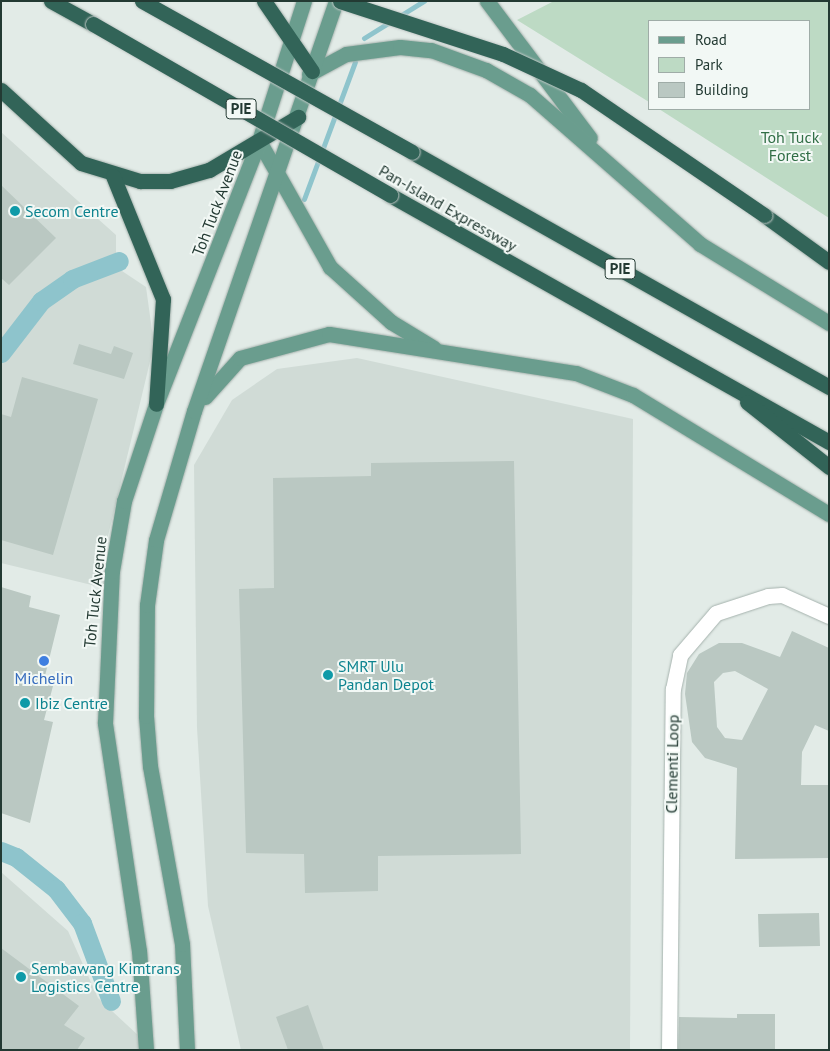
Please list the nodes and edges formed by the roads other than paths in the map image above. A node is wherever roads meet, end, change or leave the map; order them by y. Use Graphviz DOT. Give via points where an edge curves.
graph roads {
  1 [pos="51,1"];
  2 [pos="142,1"];
  3 [pos="264,1"];
  4 [pos="304,1"];
  5 [pos="336,1"];
  6 [pos="340,1"];
  7 [pos="487,1"];
  8 [pos="290,38"];
  9 [pos="312,71"];
  10 [pos="1,90"];
  11 [pos="272,102"];
  12 [pos="298,117"];
  13 [pos="259,141"];
  14 [pos="603,155"];
  15 [pos="280,171"];
  16 [pos="113,176"];
  17 [pos="829,262"];
  18 [pos="829,324"];
  19 [pos="438,350"];
  20 [pos="829,387"];
  21 [pos="733,389"];
  22 [pos="156,404"];
  23 [pos="194,411"];
  24 [pos="829,442"];
  25 [pos="829,467"];
  26 [pos="829,514"];
  27 [pos="829,616"];
  28 [pos="146,1050"];
  29 [pos="187,1050"];
  30 [pos="670,1050"];
  1 -- 21 [label="highway, Pan-Island Expressway / PIE, bridge"];
  2 -- 20 [label="highway, Pan-Island Expressway / PIE, bridge"];
  3 -- 8 [label="highway"];
  4 -- 8 [label="main road, Toh Tuck Avenue"];
  5 -- 9 [label="main road"];
  6 -- 17 [label="highway, bridge" via="503,54 558,79 764,215"];
  7 -- 14 [label="main road"];
  8 -- 9 [label="highway"];
  8 -- 11 [label="main road, Toh Tuck Avenue"];
  9 -- 11 [label="main road"];
  9 -- 12 [label="main road"];
  9 -- 14 [label="main road" via="346,54 373,48 431,50 486,70 530,95"];
  10 -- 16 [label="highway" via="56,144 81,163"];
  11 -- 13 [label="main road, Toh Tuck Avenue"];
  12 -- 13 [label="highway"];
  12 -- 15 [label="main road"];
  13 -- 15 [label="main road"];
  13 -- 16 [label="highway" via="225,163 193,176 140,181"];
  13 -- 22 [label="main road, Toh Tuck Avenue"];
  14 -- 18 [label="main road" via="700,244"];
  15 -- 19 [label="main road" via="330,267 391,322"];
  15 -- 23 [label="main road"];
  16 -- 22 [label="highway" via="163,299"];
  19 -- 23 [label="main road" via="403,348 359,336 305,338 240,358"];
  19 -- 26 [label="main road" via="576,373 613,385"];
  21 -- 24 [label="highway, Pan-Island Expressway / PIE"];
  21 -- 25 [label="highway" via="781,433"];
  22 -- 28 [label="main road, Toh Tuck Avenue" via="124,501 112,571 105,722 139,951"];
  23 -- 29 [label="main road" via="156,540 145,662 150,766 182,944"];
  27 -- 30 [label="street, Clementi Loop" via="782,595 768,596 716,613 680,655 673,689"];
}
